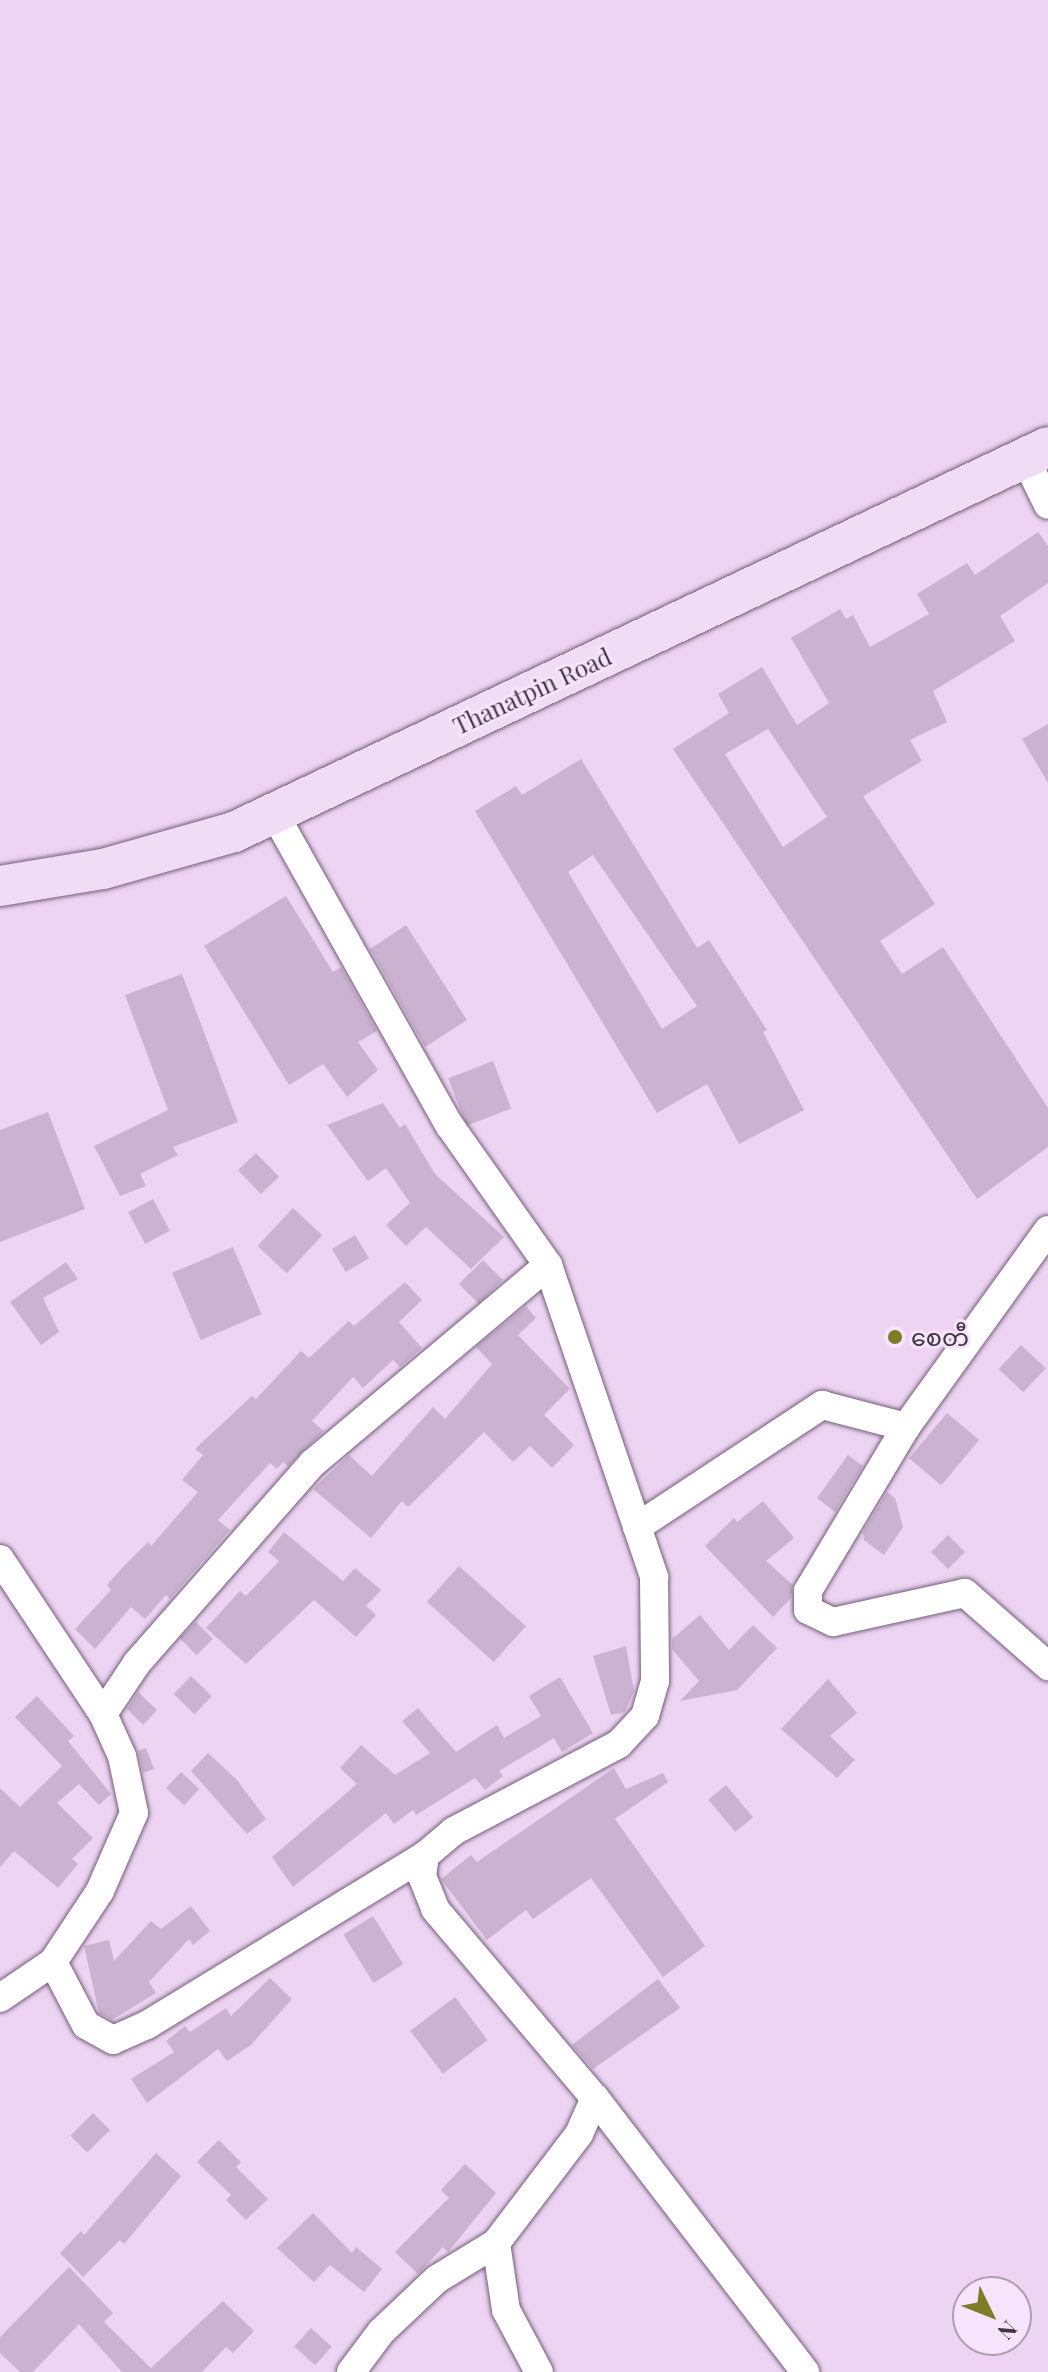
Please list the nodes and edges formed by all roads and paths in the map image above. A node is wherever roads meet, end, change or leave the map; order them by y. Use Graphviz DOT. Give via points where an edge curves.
graph roads {
  1 [pos="1037,452"];
  2 [pos="1048,505"];
  3 [pos="274,813"];
  4 [pos="0,886"];
  5 [pos="1048,1230"];
  6 [pos="548,1265"];
  7 [pos="906,1427"];
  8 [pos="637,1527"];
  9 [pos="0,1559"];
  10 [pos="1048,1666"];
  11 [pos="103,1714"];
  12 [pos="425,1855"];
  13 [pos="53,1962"];
  14 [pos="0,1998"];
  15 [pos="595,2098"];
  16 [pos="496,2243"];
  17 [pos="351,2372"];
  18 [pos="539,2372"];
  19 [pos="805,2372"];
  1 -- 2 [label="street"];
  1 -- 3 [label="main road, Thanatpin Road"];
  3 -- 4 [label="main road, Thanatpin Road" via="234,832 103,869"];
  3 -- 6 [label="street" via="450,1126"];
  5 -- 7 [label="street"];
  6 -- 8 [label="street"];
  6 -- 11 [label="street" via="313,1463 137,1663"];
  7 -- 8 [label="street" via="822,1405"];
  7 -- 10 [label="street" via="808,1591 808,1610 833,1622 965,1593"];
  8 -- 12 [label="street" via="654,1577 655,1681 645,1716 619,1744 454,1831"];
  9 -- 11 [label="street"];
  11 -- 13 [label="street" via="122,1756 134,1813 100,1891"];
  12 -- 13 [label="street" via="147,2025 113,2040 86,2025"];
  12 -- 15 [label="street" via="422,1876 435,1909"];
  13 -- 14 [label="street"];
  15 -- 16 [label="street" via="579,2134"];
  15 -- 19 [label="street"];
  16 -- 17 [label="street" via="437,2279 381,2332"];
  16 -- 18 [label="street" via="506,2310"];
}
